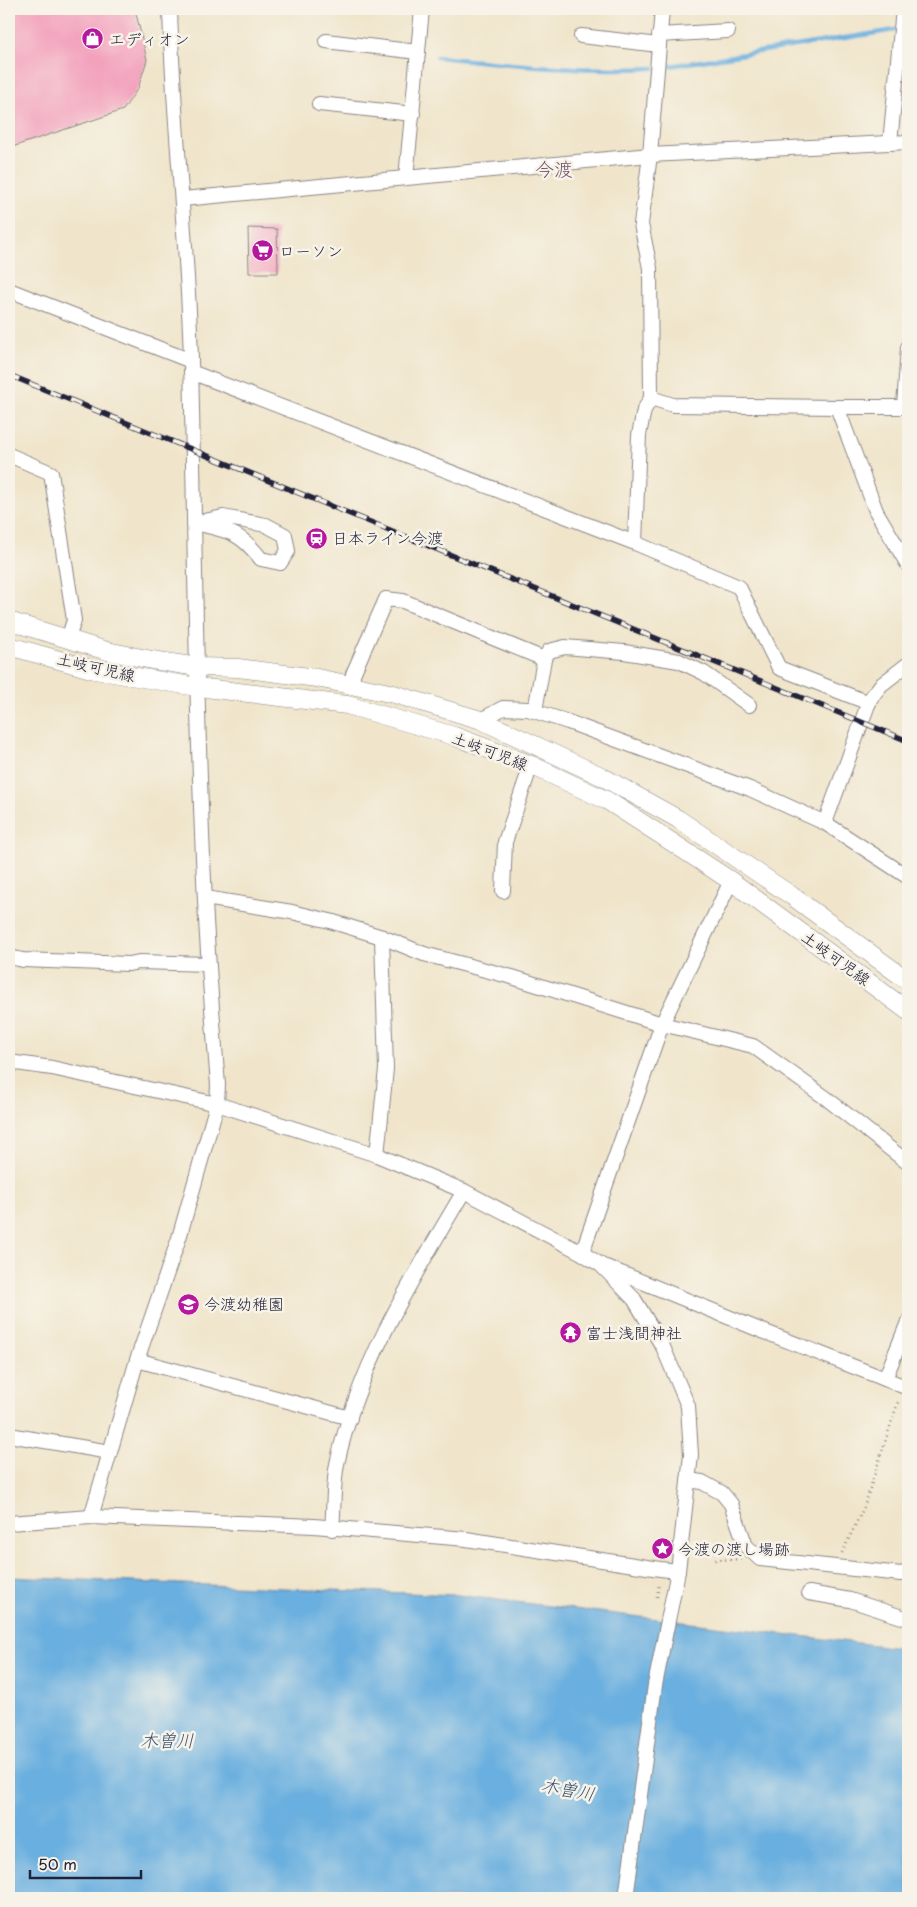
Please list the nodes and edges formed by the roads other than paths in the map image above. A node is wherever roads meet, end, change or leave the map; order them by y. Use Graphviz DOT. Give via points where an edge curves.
graph roads {
  1 [pos="170,9"];
  2 [pos="422,9"];
  3 [pos="662,9"];
  4 [pos="903,9"];
  5 [pos="728,31"];
  6 [pos="581,36"];
  7 [pos="326,40"];
  8 [pos="659,40"];
  9 [pos="418,52"];
  10 [pos="319,104"];
  11 [pos="412,114"];
  12 [pos="908,142"];
  13 [pos="890,143"];
  14 [pos="650,155"];
  15 [pos="406,178"];
  16 [pos="183,199"];
  17 [pos="9,290"];
  18 [pos="908,347"];
  19 [pos="191,367"];
  20 [pos="651,398"];
  21 [pos="837,407"];
  22 [pos="906,407"];
  23 [pos="9,455"];
  24 [pos="196,523"];
  25 [pos="266,525"];
  26 [pos="635,543"];
  27 [pos="250,546"];
  28 [pos="908,565"];
  29 [pos="9,620"];
  30 [pos="68,639"];
  31 [pos="9,646"];
  32 [pos="544,659"];
  33 [pos="908,664"];
  34 [pos="198,666"];
  35 [pos="353,686"];
  36 [pos="197,687"];
  37 [pos="869,703"];
  38 [pos="749,705"];
  39 [pos="535,711"];
  40 [pos="481,720"];
  41 [pos="531,765"];
  42 [pos="825,823"];
  43 [pos="908,877"];
  44 [pos="731,881"];
  45 [pos="503,892"];
  46 [pos="205,898"];
  47 [pos="382,937"];
  48 [pos="9,957"];
  49 [pos="208,964"];
  50 [pos="908,981"];
  51 [pos="908,1011"];
  52 [pos="662,1024"];
  53 [pos="9,1062"];
  54 [pos="217,1104"];
  55 [pos="377,1155"];
  56 [pos="908,1163"];
  57 [pos="464,1191"];
  58 [pos="582,1253"];
  59 [pos="601,1265"];
  60 [pos="908,1322"];
  61 [pos="137,1360"];
  62 [pos="885,1380"];
  63 [pos="906,1387"];
  64 [pos="350,1418"];
  65 [pos="9,1435"];
  66 [pos="110,1452"];
  67 [pos="688,1480"];
  68 [pos="91,1517"];
  69 [pos="9,1523"];
  70 [pos="332,1529"];
  71 [pos="678,1570"];
  72 [pos="908,1572"];
  73 [pos="809,1593"];
  74 [pos="908,1619"];
  75 [pos="626,1898"];
  1 -- 16 [label="street"];
  2 -- 9 [label="street"];
  3 -- 8 [label="street"];
  4 -- 13 [label="street"];
  5 -- 8 [label="street"];
  6 -- 8 [label="street"];
  7 -- 9 [label="street"];
  8 -- 14 [label="street"];
  9 -- 11 [label="street"];
  10 -- 11 [label="street"];
  11 -- 15 [label="street"];
  12 -- 13 [label="street"];
  13 -- 14 [label="street"];
  14 -- 15 [label="street"];
  14 -- 20 [label="street" via="641,224 650,268"];
  15 -- 16 [label="street"];
  16 -- 19 [label="street"];
  17 -- 19 [label="street"];
  18 -- 22 [label="street"];
  19 -- 24 [label="street"];
  19 -- 26 [label="street"];
  20 -- 21 [label="street" via="673,405"];
  20 -- 26 [label="street" via="644,410 639,435"];
  21 -- 22 [label="street"];
  21 -- 28 [label="street" via="876,511"];
  23 -- 30 [label="street" via="51,473 74,620"];
  24 -- 25 [label="street" via="223,517"];
  24 -- 27 [label="street" via="234,533"];
  24 -- 34 [label="street"];
  25 -- 27 [label="street" via="254,535"];
  25 -- 27 [label="street" via="285,535 288,551 280,563 261,559"];
  26 -- 37 [label="street" via="739,587 780,668"];
  29 -- 30 [label="main road, 土岐可児線"];
  30 -- 34 [label="main road, 土岐可児線" via="108,651"];
  31 -- 36 [label="main road, 土岐可児線" via="95,670"];
  32 -- 35 [label="street" via="403,600 386,599 353,674"];
  32 -- 38 [label="street" via="549,651 564,647 679,661 704,673"];
  32 -- 39 [label="street"];
  33 -- 37 [label="street" via="881,685"];
  34 -- 35 [label="main road, 土岐可児線" via="317,678"];
  34 -- 36 [label="street"];
  35 -- 40 [label="main road, 土岐可児線" via="394,694"];
  36 -- 41 [label="main road, 土岐可児線" via="346,705 454,736"];
  36 -- 46 [label="street"];
  37 -- 42 [label="street"];
  39 -- 40 [label="street" via="504,708"];
  39 -- 42 [label="street" via="750,789"];
  40 -- 50 [label="main road, 土岐可児線" via="601,776 678,819 792,896"];
  41 -- 44 [label="main road, 土岐可児線" via="608,801"];
  41 -- 45 [label="street" via="505,842"];
  42 -- 43 [label="street"];
  44 -- 51 [label="main road, 土岐可児線"];
  44 -- 52 [label="street"];
  46 -- 47 [label="street" via="330,921"];
  46 -- 49 [label="street"];
  47 -- 52 [label="street" via="424,954 512,977"];
  47 -- 55 [label="street" via="386,1069"];
  48 -- 49 [label="street" via="129,964"];
  49 -- 54 [label="street"];
  52 -- 56 [label="street" via="753,1046"];
  52 -- 58 [label="street"];
  53 -- 54 [label="street" via="52,1068"];
  54 -- 55 [label="street"];
  54 -- 61 [label="street" via="179,1238"];
  55 -- 57 [label="street"];
  57 -- 58 [label="street"];
  57 -- 64 [label="street" via="398,1303"];
  58 -- 59 [label="street"];
  59 -- 62 [label="street"];
  59 -- 67 [label="street" via="634,1299 663,1347 688,1406 691,1455"];
  60 -- 62 [label="street"];
  61 -- 64 [label="street"];
  61 -- 66 [label="street"];
  62 -- 63 [label="street"];
  64 -- 70 [label="street" via="336,1465"];
  65 -- 66 [label="street"];
  66 -- 68 [label="street"];
  67 -- 71 [label="street"];
  67 -- 72 [label="street" via="702,1482 722,1493 731,1504 746,1546 760,1559 901,1574"];
  68 -- 69 [label="street"];
  68 -- 70 [label="street"];
  70 -- 71 [label="street" via="466,1538"];
  71 -- 75 [label="street" via="655,1685"];
  73 -- 74 [label="street" via="850,1600"];
}
